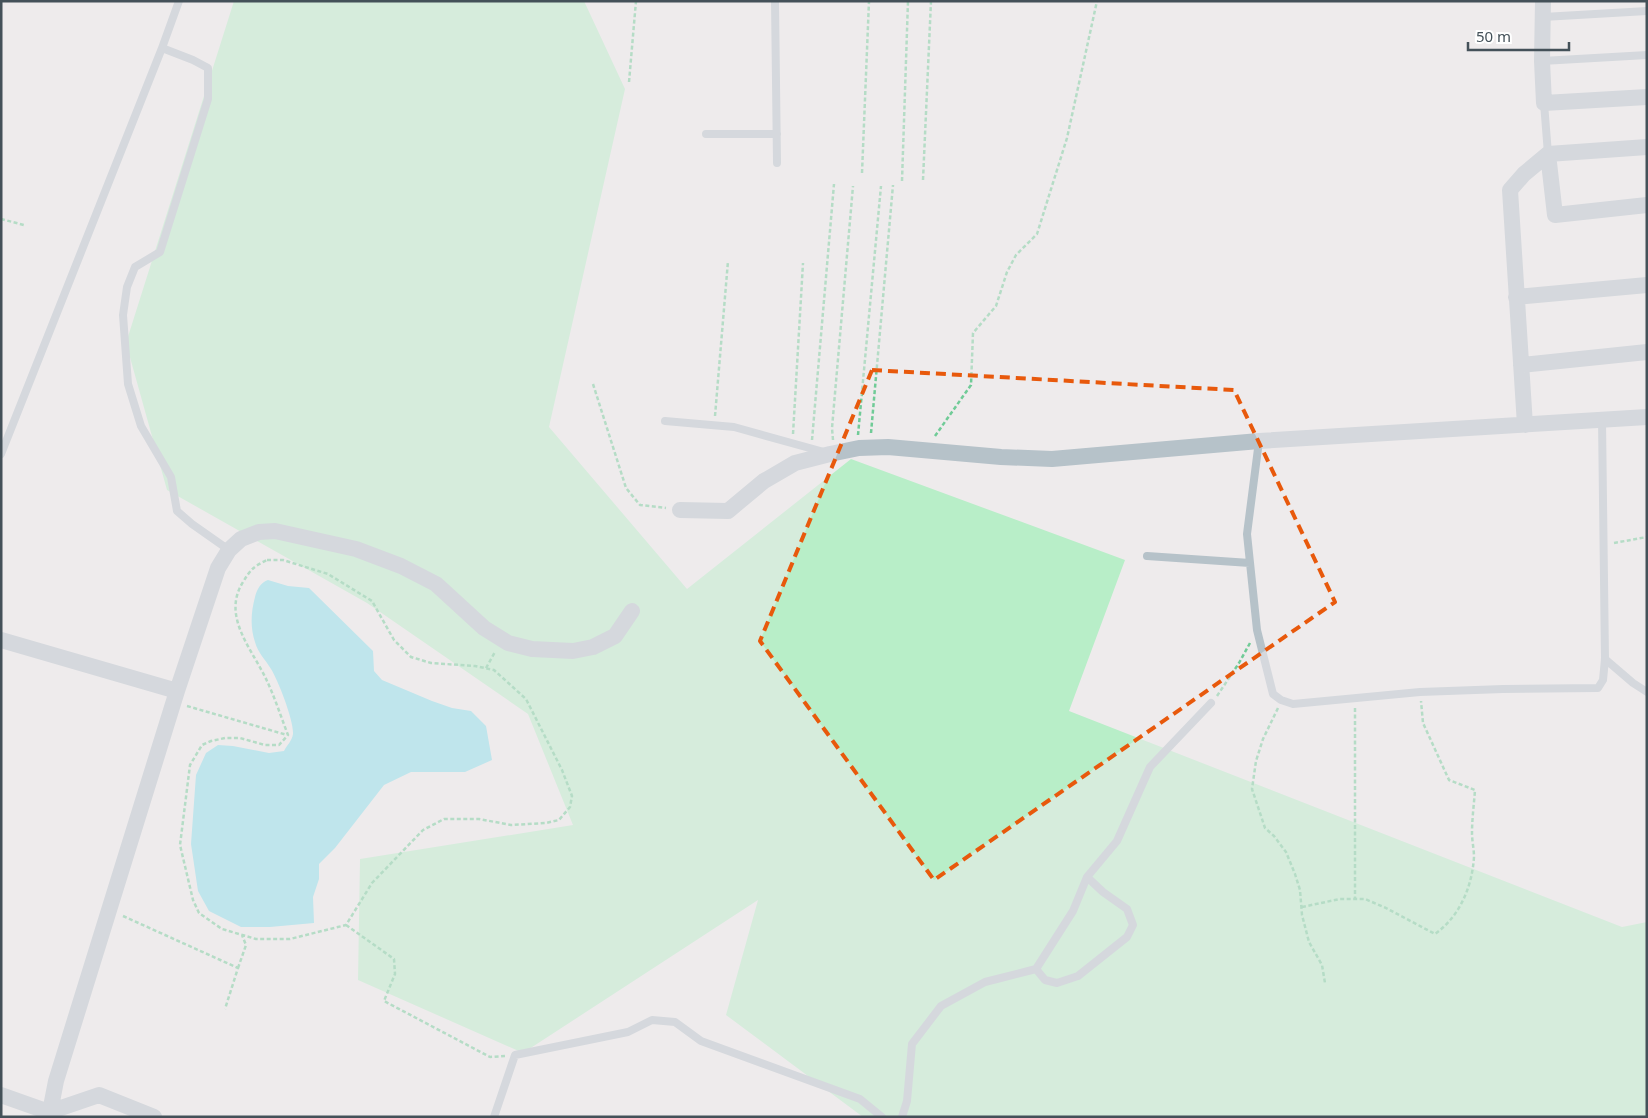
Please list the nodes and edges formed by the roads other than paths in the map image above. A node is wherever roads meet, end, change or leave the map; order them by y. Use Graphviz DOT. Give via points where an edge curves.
graph roads {
  1 [pos="179,1"];
  2 [pos="774,1"];
  3 [pos="1543,9"];
  4 [pos="1647,11"];
  5 [pos="162,48"];
  6 [pos="1647,55"];
  7 [pos="1542,61"];
  8 [pos="1647,97"];
  9 [pos="1544,103"];
  10 [pos="706,134"];
  11 [pos="777,134"];
  12 [pos="1647,147"];
  13 [pos="1548,154"];
  14 [pos="777,163"];
  15 [pos="1647,205"];
  16 [pos="1647,285"];
  17 [pos="1516,297"];
  18 [pos="1647,352"];
  19 [pos="1521,366"];
  20 [pos="1647,417"];
  21 [pos="1602,420"];
  22 [pos="665,421"];
  23 [pos="1525,424"];
  24 [pos="1259,441"];
  25 [pos="834,453"];
  26 [pos="1,454"];
  27 [pos="680,510"];
  28 [pos="229,550"];
  29 [pos="1148,556"];
  30 [pos="1250,563"];
  31 [pos="632,611"];
  32 [pos="1,640"];
  33 [pos="1605,660"];
  34 [pos="1647,692"];
  35 [pos="175,697"];
  36 [pos="1212,703"];
  37 [pos="1087,877"];
  38 [pos="1036,969"];
  39 [pos="1,1095"];
  40 [pos="49,1114"];
  41 [pos="154,1117"];
  42 [pos="494,1117"];
  43 [pos="882,1117"];
  44 [pos="902,1117"];
  1 -- 5 [label="lane"];
  2 -- 11 [label="lane"];
  3 -- 4 [label="lane"];
  3 -- 7 [label="street"];
  5 -- 26 [label="lane"];
  5 -- 28 [label="lane" via="208,68 208,99 160,252 135,267 126,287 123,315 128,384 141,426 171,477 177,511"];
  6 -- 7 [label="lane"];
  7 -- 9 [label="street"];
  8 -- 9 [label="street"];
  9 -- 13 [label="lane"];
  10 -- 11 [label="lane"];
  11 -- 14 [label="lane"];
  12 -- 13 [label="street"];
  13 -- 15 [label="street" via="1555,215"];
  13 -- 17 [label="street" via="1510,190"];
  16 -- 17 [label="street"];
  17 -- 19 [label="street"];
  18 -- 19 [label="street"];
  19 -- 23 [label="street"];
  20 -- 21 [label="street"];
  21 -- 23 [label="street"];
  21 -- 33 [label="lane"];
  22 -- 25 [label="lane" via="734,427"];
  23 -- 24 [label="street"];
  24 -- 25 [label="street" via="1052,459 888,447"];
  24 -- 30 [label="lane" via="1247,534"];
  25 -- 27 [label="street" via="796,463 764,480 728,511"];
  28 -- 31 [label="street" via="241,539 259,532 275,531 356,549 436,584 484,628 508,643 532,649 573,651 593,648 615,636"];
  28 -- 35 [label="street" via="218,568"];
  29 -- 30 [label="lane"];
  30 -- 33 [label="lane" via="1257,630 1273,694 1293,704 1420,692 1598,688 1603,680"];
  32 -- 35 [label="street"];
  33 -- 34 [label="lane"];
  35 -- 40 [label="street" via="56,1081"];
  36 -- 37 [label="lane" via="1150,767 1117,841"];
  37 -- 38 [label="lane" via="1074,912"];
  37 -- 38 [label="lane" via="1126,909 1133,925 1127,937 1078,976 1057,983 1045,980"];
  38 -- 44 [label="lane" via="985,982 941,1006 912,1044 907,1101"];
  39 -- 40 [label="street"];
  40 -- 41 [label="street" via="99,1095"];
  42 -- 43 [label="lane" via="515,1055 628,1032 652,1020 675,1022 700,1042 860,1100"];
}
